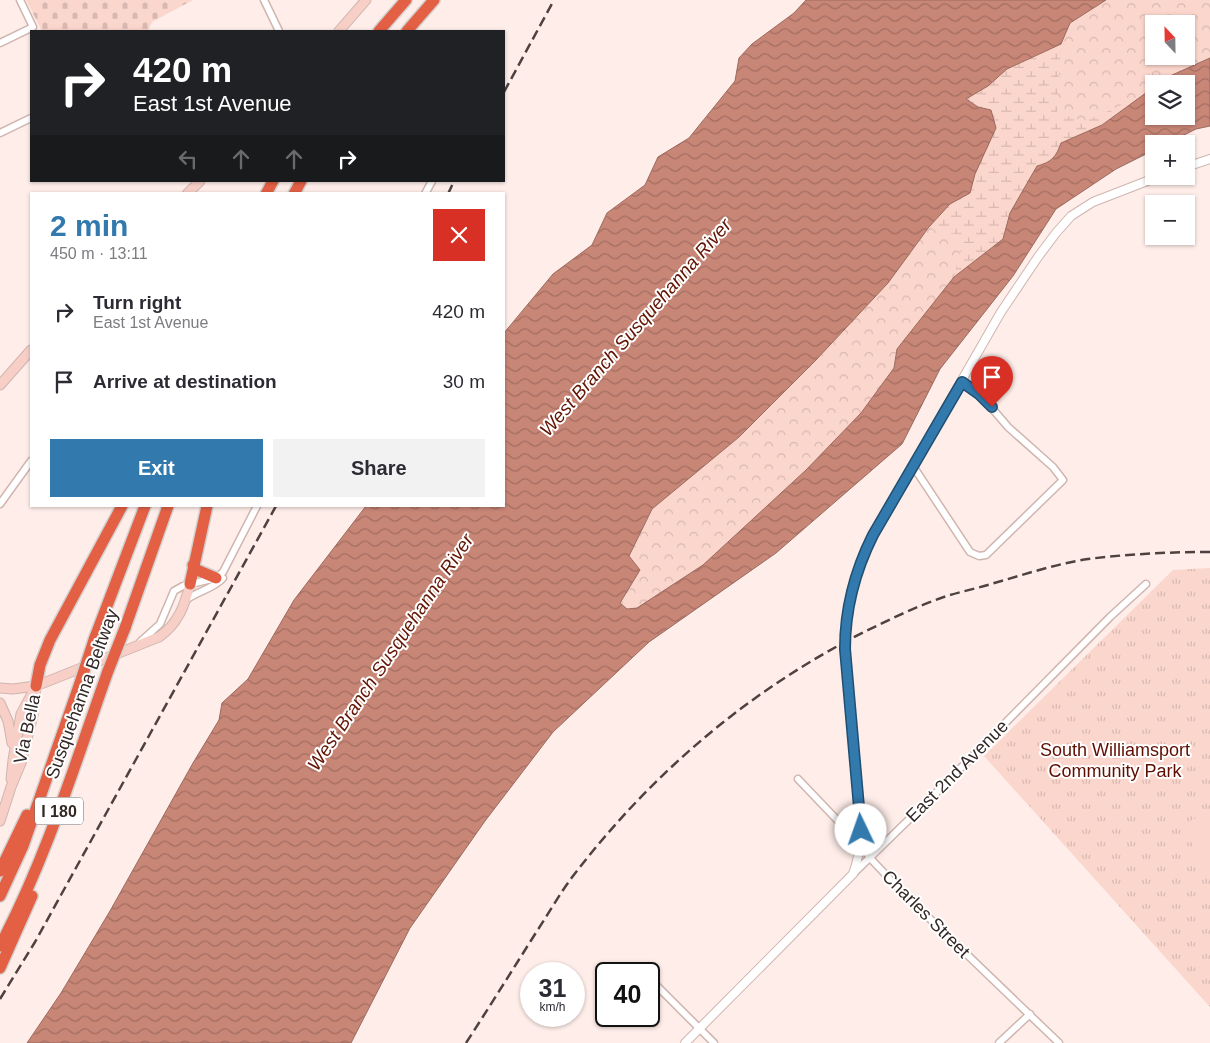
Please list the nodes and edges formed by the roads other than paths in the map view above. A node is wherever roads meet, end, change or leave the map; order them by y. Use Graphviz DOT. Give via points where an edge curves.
graph roads {
  1 [pos="20,0"];
  2 [pos="264,0"];
  3 [pos="366,0"];
  4 [pos="406,0"];
  5 [pos="434,0"];
  6 [pos="279,30"];
  7 [pos="340,30"];
  8 [pos="380,30"];
  9 [pos="408,30"];
  10 [pos="0,43"];
  11 [pos="30,118"];
  12 [pos="0,133"];
  13 [pos="1210,159"];
  14 [pos="1195,164"];
  15 [pos="1145,181"];
  16 [pos="199,182"];
  17 [pos="191,192"];
  18 [pos="30,351"];
  19 [pos="962,382"];
  20 [pos="0,385"];
  21 [pos="30,462"];
  22 [pos="913,466"];
  23 [pos="0,504"];
  24 [pos="121,507"];
  25 [pos="145,507"];
  26 [pos="168,507"];
  27 [pos="207,507"];
  28 [pos="256,507"];
  29 [pos="193,565"];
  30 [pos="219,575"];
  31 [pos="190,584"];
  32 [pos="1146,584"];
  33 [pos="186,600"];
  34 [pos="131,648"];
  35 [pos="36,686"];
  36 [pos="0,688"];
  37 [pos="0,703"];
  38 [pos="56,750"];
  39 [pos="13,760"];
  40 [pos="72,774"];
  41 [pos="798,779"];
  42 [pos="11,788"];
  43 [pos="0,821"];
  44 [pos="861,845"];
  45 [pos="870,858"];
  46 [pos="0,871"];
  47 [pos="853,874"];
  48 [pos="0,896"];
  49 [pos="0,946"];
  50 [pos="0,968"];
  51 [pos="660,989"];
  52 [pos="1030,1014"];
  53 [pos="699,1029"];
  54 [pos="685,1043"];
  55 [pos="714,1043"];
  56 [pos="999,1043"];
  57 [pos="1059,1043"];
  1 -- 10 [label="street" via="33,27"];
  2 -- 6 [label="street"];
  3 -- 7 [label="main road"];
  4 -- 8 [label="highway"];
  5 -- 9 [label="highway"];
  11 -- 12 [label="street"];
  13 -- 14 [label="street"];
  15 -- 19 [label="street" via="1110,194 1071,216 1018,285"];
  16 -- 17 [label="main road"];
  18 -- 20 [label="main road"];
  19 -- 22 [label="street"];
  19 -- 22 [label="street" via="979,394 1008,427 1064,480 982,557 970,552"];
  21 -- 23 [label="street"];
  22 -- 44 [label="street" via="861,559 850,597 845,632"];
  24 -- 35 [label="highway" via="50,640"];
  25 -- 38 [label="highway, Susquehanna Beltway / I 180, bridge"];
  26 -- 40 [label="highway, Susquehanna Beltway / I 180, bridge"];
  27 -- 29 [label="highway"];
  28 -- 30 [label="street"];
  29 -- 30 [label="highway" via="197,570"];
  29 -- 31 [label="highway"];
  30 -- 31 [label="street"];
  30 -- 33 [label="street" via="223,578 217,584"];
  31 -- 33 [label="main road"];
  31 -- 34 [label="street" via="174,591 160,624"];
  32 -- 45 [label="street, East 2nd Avenue"];
  33 -- 34 [label="main road" via="176,621 164,634"];
  34 -- 35 [label="main road"];
  35 -- 36 [label="main road"];
  35 -- 39 [label="main road, Via Bella" via="21,714"];
  35 -- 42 [label="main road, Via Bella" via="33,715"];
  37 -- 39 [label="main road" via="12,736"];
  38 -- 46 [label="highway"];
  38 -- 48 [label="highway, Susquehanna Beltway / I 180" via="23,846"];
  39 -- 42 [label="main road, Via Bella"];
  40 -- 49 [label="highway, Susquehanna Beltway / I 180" via="49,838"];
  40 -- 50 [label="highway" via="40,876"];
  41 -- 44 [label="street, Charles Street"];
  42 -- 43 [label="main road, Via Bella"];
  44 -- 45 [label="street, Charles Street"];
  44 -- 47 [label="street"];
  45 -- 47 [label="street, East 2nd Avenue"];
  45 -- 52 [label="street, Charles Street"];
  47 -- 53 [label="street, East 2nd Avenue"];
  51 -- 53 [label="street"];
  52 -- 56 [label="street"];
  52 -- 57 [label="street, Charles Street"];
  53 -- 54 [label="street, East 2nd Avenue"];
  53 -- 55 [label="street"];
}
